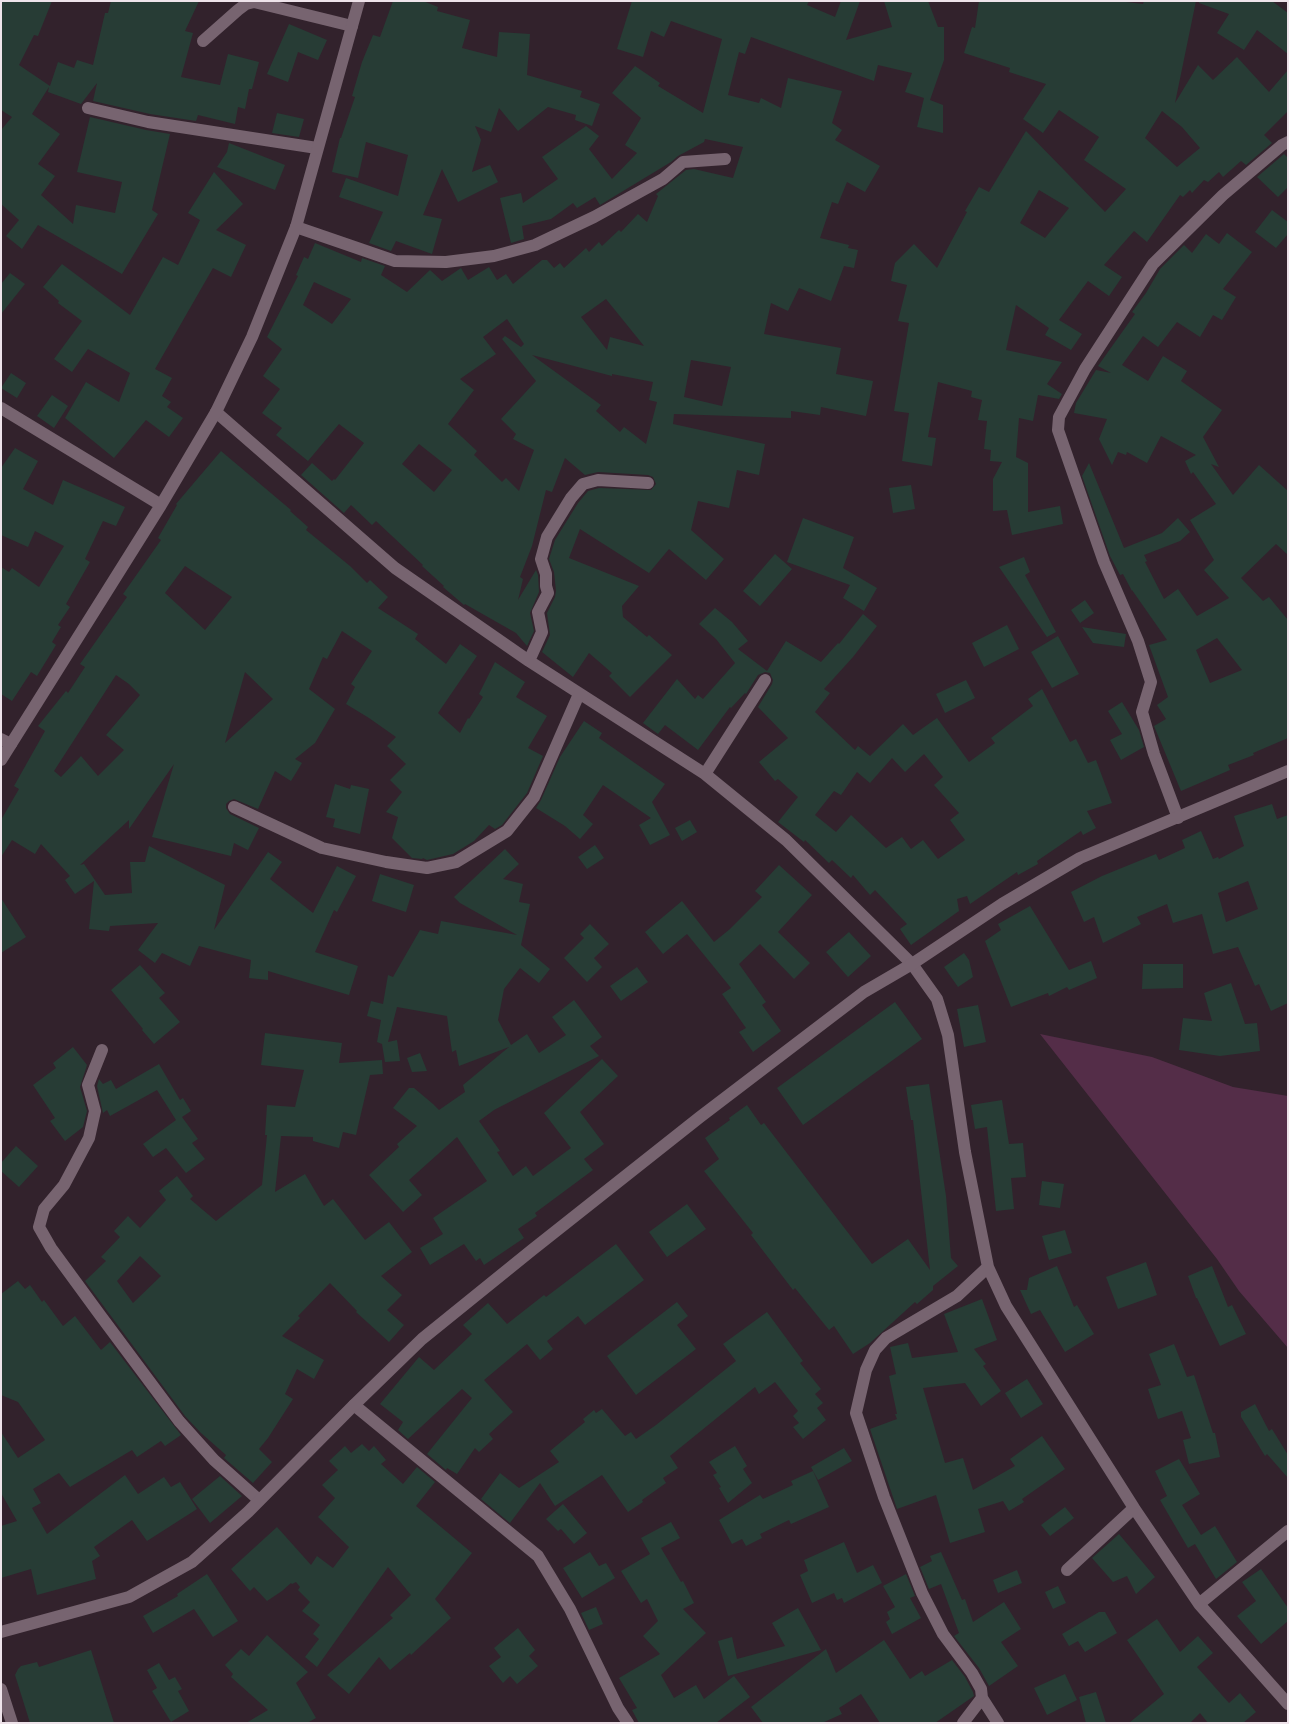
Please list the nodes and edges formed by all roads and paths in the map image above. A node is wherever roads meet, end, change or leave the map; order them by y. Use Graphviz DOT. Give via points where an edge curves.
graph roads {
  1 [pos="359,1"];
  2 [pos="352,26"];
  3 [pos="203,42"];
  4 [pos="88,108"];
  5 [pos="1288,142"];
  6 [pos="317,148"];
  7 [pos="726,159"];
  8 [pos="296,227"];
  9 [pos="1,408"];
  10 [pos="216,412"];
  11 [pos="648,483"];
  12 [pos="161,505"];
  13 [pos="529,661"];
  14 [pos="765,680"];
  15 [pos="579,694"];
  16 [pos="6,742"];
  17 [pos="1,760"];
  18 [pos="1288,771"];
  19 [pos="706,774"];
  20 [pos="234,807"];
  21 [pos="1178,818"];
  22 [pos="912,964"];
  23 [pos="102,1050"];
  24 [pos="988,1267"];
  25 [pos="354,1405"];
  26 [pos="260,1500"];
  27 [pos="1134,1508"];
  28 [pos="1288,1531"];
  29 [pos="1067,1570"];
  30 [pos="1199,1604"];
  31 [pos="1,1632"];
  32 [pos="1,1689"];
  33 [pos="982,1698"];
  34 [pos="1288,1704"];
  35 [pos="12,1723"];
  36 [pos="628,1723"];
  37 [pos="963,1723"];
  38 [pos="998,1723"];
  1 -- 2 [label="street"];
  2 -- 3 [label="street" via="254,2 238,10"];
  2 -- 6 [label="street"];
  4 -- 6 [label="street" via="148,122"];
  5 -- 21 [label="street" via="1223,195 1153,264 1085,369 1059,417 1061,440 1151,682 1142,712"];
  6 -- 8 [label="street"];
  7 -- 8 [label="street" via="682,162 663,178 594,217 535,246 494,256 446,262 395,261"];
  8 -- 10 [label="street" via="252,337"];
  9 -- 12 [label="street"];
  10 -- 12 [label="street"];
  10 -- 13 [label="street" via="395,568"];
  11 -- 13 [label="street" via="598,480 583,484 571,498 548,537 541,559 548,593 538,612 542,632"];
  12 -- 16 [label="street"];
  13 -- 15 [label="street"];
  14 -- 19 [label="street"];
  15 -- 19 [label="street"];
  15 -- 20 [label="street" via="534,797 507,832 456,862 427,868 322,848"];
  16 -- 17 [label="street"];
  18 -- 21 [label="street"];
  19 -- 22 [label="street" via="786,840"];
  21 -- 22 [label="street" via="1080,858 1002,904"];
  22 -- 24 [label="street" via="937,999 948,1035 965,1152"];
  22 -- 25 [label="street" via="864,992 684,1129 422,1339"];
  23 -- 26 [label="street" via="88,1085 94,1111 89,1138 64,1185 44,1209 39,1227 51,1248 179,1421 214,1460"];
  24 -- 27 [label="street" via="1006,1306"];
  24 -- 33 [label="street" via="957,1296 886,1338 875,1350 866,1370 856,1413 884,1497 922,1593 943,1634 981,1689"];
  25 -- 26 [label="street"];
  25 -- 36 [label="street" via="538,1556 570,1609"];
  26 -- 31 [label="street" via="192,1562 136,1594"];
  27 -- 29 [label="street"];
  27 -- 30 [label="street"];
  28 -- 30 [label="street"];
  30 -- 34 [label="street"];
  32 -- 35 [label="street"];
  33 -- 37 [label="street"];
  33 -- 38 [label="street"];
}
